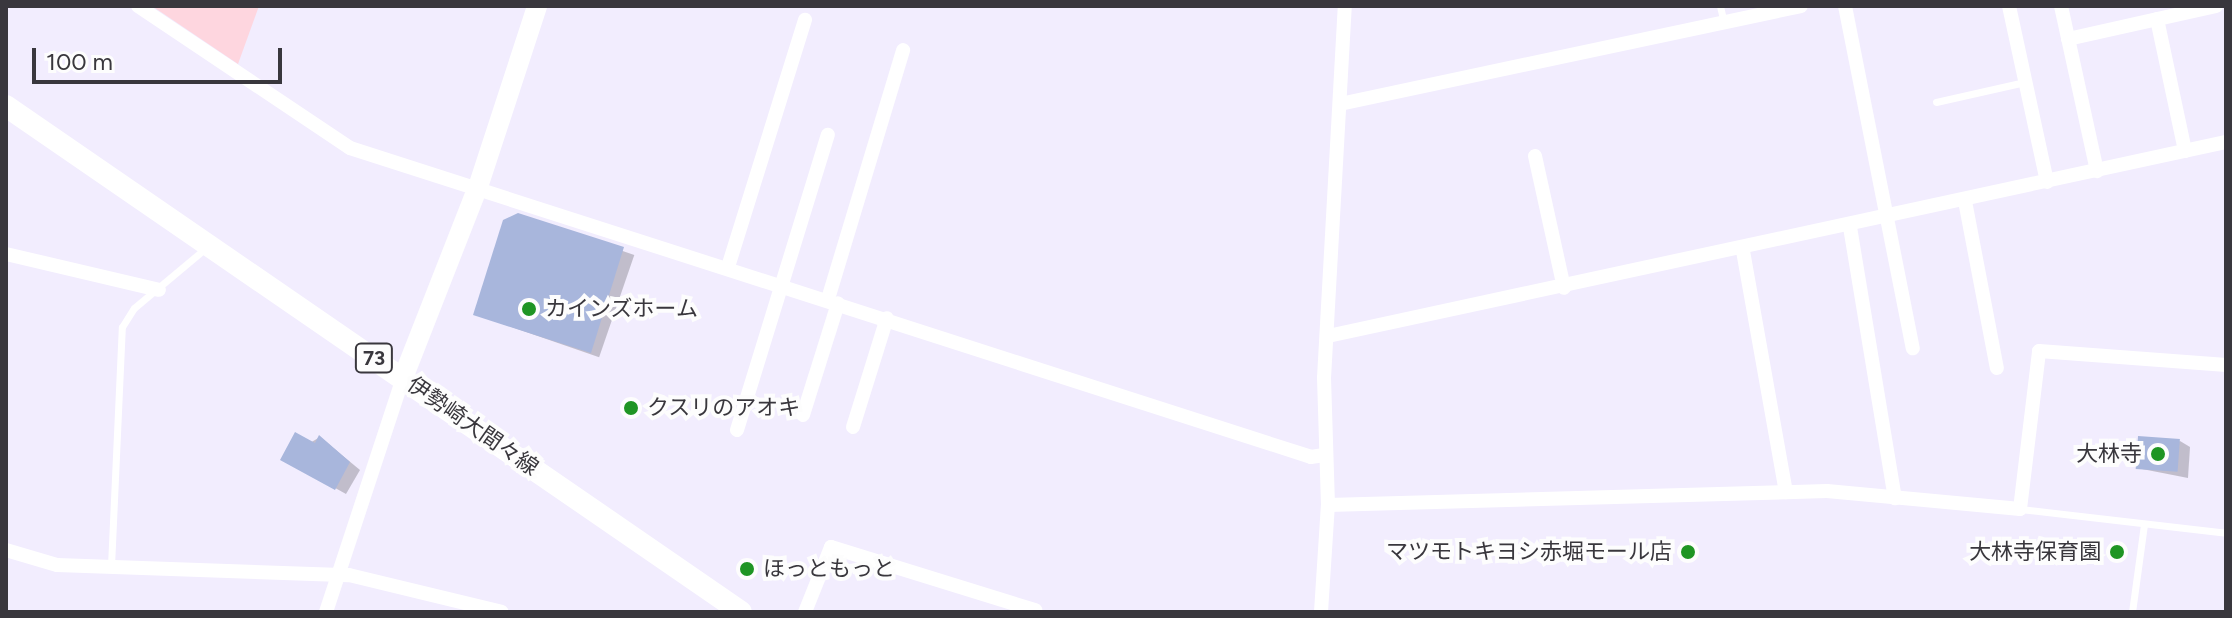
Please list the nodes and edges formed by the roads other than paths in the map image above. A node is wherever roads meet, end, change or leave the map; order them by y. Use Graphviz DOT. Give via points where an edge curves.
graph roads {
  1 [pos="138,6"];
  2 [pos="537,6"];
  3 [pos="1345,6"];
  4 [pos="1720,6"];
  5 [pos="1845,6"];
  6 [pos="2009,6"];
  7 [pos="2061,6"];
  8 [pos="2216,6"];
  9 [pos="1791,7"];
  10 [pos="2157,19"];
  11 [pos="805,20"];
  12 [pos="1724,23"];
  13 [pos="2068,39"];
  14 [pos="903,50"];
  15 [pos="2025,82"];
  16 [pos="1936,102"];
  17 [pos="1340,104"];
  18 [pos="6,106"];
  19 [pos="828,135"];
  20 [pos="2225,146"];
  21 [pos="2185,151"];
  22 [pos="1535,156"];
  23 [pos="2097,171"];
  24 [pos="2047,182"];
  25 [pos="478,187"];
  26 [pos="1965,201"];
  27 [pos="1888,219"];
  28 [pos="1850,227"];
  29 [pos="209,245"];
  30 [pos="1743,251"];
  31 [pos="6,254"];
  32 [pos="728,267"];
  33 [pos="786,286"];
  34 [pos="1564,288"];
  35 [pos="159,290"];
  36 [pos="833,301"];
  37 [pos="887,318"];
  38 [pos="1328,336"];
  39 [pos="1913,348"];
  40 [pos="2226,365"];
  41 [pos="1997,368"];
  42 [pos="403,378"];
  43 [pos="803,415"];
  44 [pos="853,427"];
  45 [pos="737,430"];
  46 [pos="1324,455"];
  47 [pos="1786,492"];
  48 [pos="1895,498"];
  49 [pos="1328,505"];
  50 [pos="2020,509"];
  51 [pos="2144,524"];
  52 [pos="2226,533"];
  53 [pos="6,550"];
  54 [pos="111,566"];
  55 [pos="334,576"];
  56 [pos="1035,610"];
  57 [pos="326,612"];
  58 [pos="502,612"];
  59 [pos="741,612"];
  60 [pos="805,612"];
  61 [pos="1321,612"];
  62 [pos="2132,612"];
  1 -- 25 [label="street" via="319,132"];
  2 -- 25 [label="street"];
  3 -- 17 [label="street"];
  4 -- 12 [label="lane"];
  5 -- 27 [label="street"];
  6 -- 15 [label="street"];
  7 -- 13 [label="street"];
  8 -- 10 [label="street"];
  9 -- 12 [label="street"];
  10 -- 13 [label="street"];
  10 -- 21 [label="street"];
  11 -- 32 [label="street"];
  12 -- 17 [label="street"];
  13 -- 23 [label="street"];
  14 -- 36 [label="street"];
  15 -- 16 [label="lane"];
  15 -- 24 [label="street"];
  17 -- 38 [label="street"];
  18 -- 29 [label="main road, 伊勢崎大間々線 / 73"];
  19 -- 33 [label="street"];
  20 -- 21 [label="street"];
  21 -- 23 [label="street"];
  22 -- 34 [label="street"];
  23 -- 24 [label="street"];
  24 -- 26 [label="street"];
  25 -- 32 [label="street"];
  25 -- 42 [label="street"];
  26 -- 27 [label="street"];
  26 -- 41 [label="street"];
  27 -- 28 [label="street"];
  27 -- 39 [label="street"];
  28 -- 30 [label="street"];
  28 -- 48 [label="street"];
  29 -- 35 [label="lane"];
  29 -- 42 [label="main road, 伊勢崎大間々線 / 73"];
  30 -- 34 [label="street"];
  30 -- 47 [label="street"];
  31 -- 35 [label="street"];
  32 -- 33 [label="street"];
  33 -- 36 [label="street"];
  33 -- 45 [label="street"];
  34 -- 38 [label="street"];
  35 -- 54 [label="lane" via="134,308 118,342"];
  36 -- 37 [label="street"];
  36 -- 43 [label="street"];
  37 -- 44 [label="street"];
  37 -- 46 [label="street" via="1311,457"];
  38 -- 46 [label="street"];
  40 -- 50 [label="street" via="2039,351"];
  42 -- 55 [label="street"];
  42 -- 59 [label="main road, 伊勢崎大間々線 / 73"];
  46 -- 49 [label="street"];
  47 -- 48 [label="street"];
  47 -- 49 [label="street"];
  48 -- 50 [label="street"];
  49 -- 61 [label="street"];
  50 -- 51 [label="lane"];
  51 -- 52 [label="lane"];
  51 -- 62 [label="lane"];
  53 -- 54 [label="street" via="57,565"];
  54 -- 55 [label="street"];
  55 -- 57 [label="street"];
  55 -- 58 [label="street" via="424,588"];
  56 -- 60 [label="street" via="831,547"];
}
